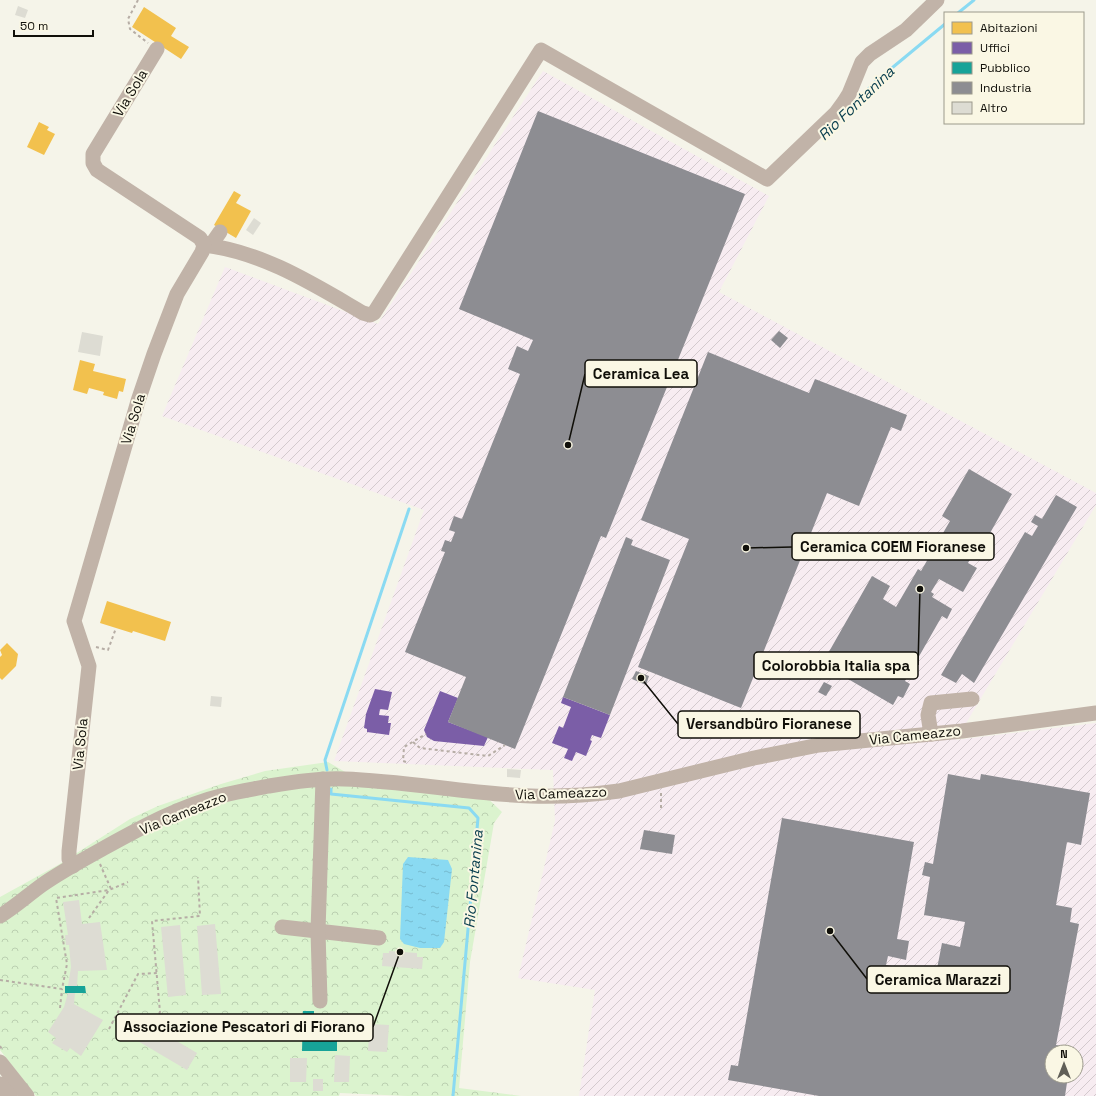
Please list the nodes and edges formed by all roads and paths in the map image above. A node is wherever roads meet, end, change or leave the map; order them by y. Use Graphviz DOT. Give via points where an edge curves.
graph roads {
  1 [pos="138,0"];
  2 [pos="937,0"];
  3 [pos="157,50"];
  4 [pos="220,232"];
  5 [pos="204,245"];
  6 [pos="116,628"];
  7 [pos="84,651"];
  8 [pos="972,699"];
  9 [pos="1096,714"];
  10 [pos="426,734"];
  11 [pos="931,734"];
  12 [pos="413,742"];
  13 [pos="505,745"];
  14 [pos="406,762"];
  15 [pos="323,779"];
  16 [pos="661,789"];
  17 [pos="661,808"];
  18 [pos="73,866"];
  19 [pos="94,868"];
  20 [pos="198,877"];
  21 [pos="128,882"];
  22 [pos="42,885"];
  23 [pos="110,890"];
  24 [pos="0,905"];
  25 [pos="0,916"];
  26 [pos="89,918"];
  27 [pos="282,927"];
  28 [pos="318,930"];
  29 [pos="379,938"];
  30 [pos="157,973"];
  31 [pos="0,980"];
  32 [pos="62,989"];
  33 [pos="320,1001"];
  34 [pos="60,1008"];
  35 [pos="153,1024"];
  36 [pos="109,1030"];
  37 [pos="0,1062"];
  38 [pos="0,1084"];
  39 [pos="10,1096"];
  40 [pos="27,1096"];
  1 -- 3 [label="path" via="128,19 130,29"];
  2 -- 5 [label="street" via="906,30 862,62 844,102 836,113 767,179 541,50 374,314 363,313 292,272 260,259"];
  3 -- 5 [label="street, Via Sola" via="94,154 94,163 97,170 200,238"];
  4 -- 5 [label="street" via="213,242"];
  5 -- 7 [label="street, Via Sola" via="177,294 138,401 74,621"];
  6 -- 7 [label="path" via="108,650 91,646"];
  7 -- 18 [label="street, Via Sola" via="89,666 69,851"];
  8 -- 11 [label="street" via="931,703 928,715"];
  9 -- 11 [label="street, Via Cameazzo"];
  10 -- 12 [label="path"];
  11 -- 15 [label="street, Via Cameazzo" via="819,745 626,789 591,794 514,795 387,782"];
  12 -- 13 [label="path" via="420,748 488,756"];
  12 -- 14 [label="path" via="404,747 403,761"];
  15 -- 18 [label="street, Via Cameazzo" via="244,790 196,804 148,824"];
  15 -- 28 [label="street"];
  16 -- 17 [label="path"];
  18 -- 22 [label="street, Via Cameazzo"];
  19 -- 23 [label="path" via="100,864"];
  20 -- 30 [label="path" via="200,916 152,921"];
  21 -- 23 [label="path"];
  22 -- 24 [label="street, Via Cameazzo"];
  22 -- 25 [label="street, Via Cameazzo"];
  23 -- 26 [label="path"];
  23 -- 32 [label="path" via="56,898 67,964"];
  27 -- 28 [label="street"];
  28 -- 29 [label="street"];
  28 -- 33 [label="street"];
  30 -- 35 [label="path" via="160,1012"];
  30 -- 36 [label="path" via="138,974"];
  31 -- 32 [label="path"];
  32 -- 34 [label="path"];
  37 -- 40 [label="street"];
  38 -- 39 [label="street"];
}
